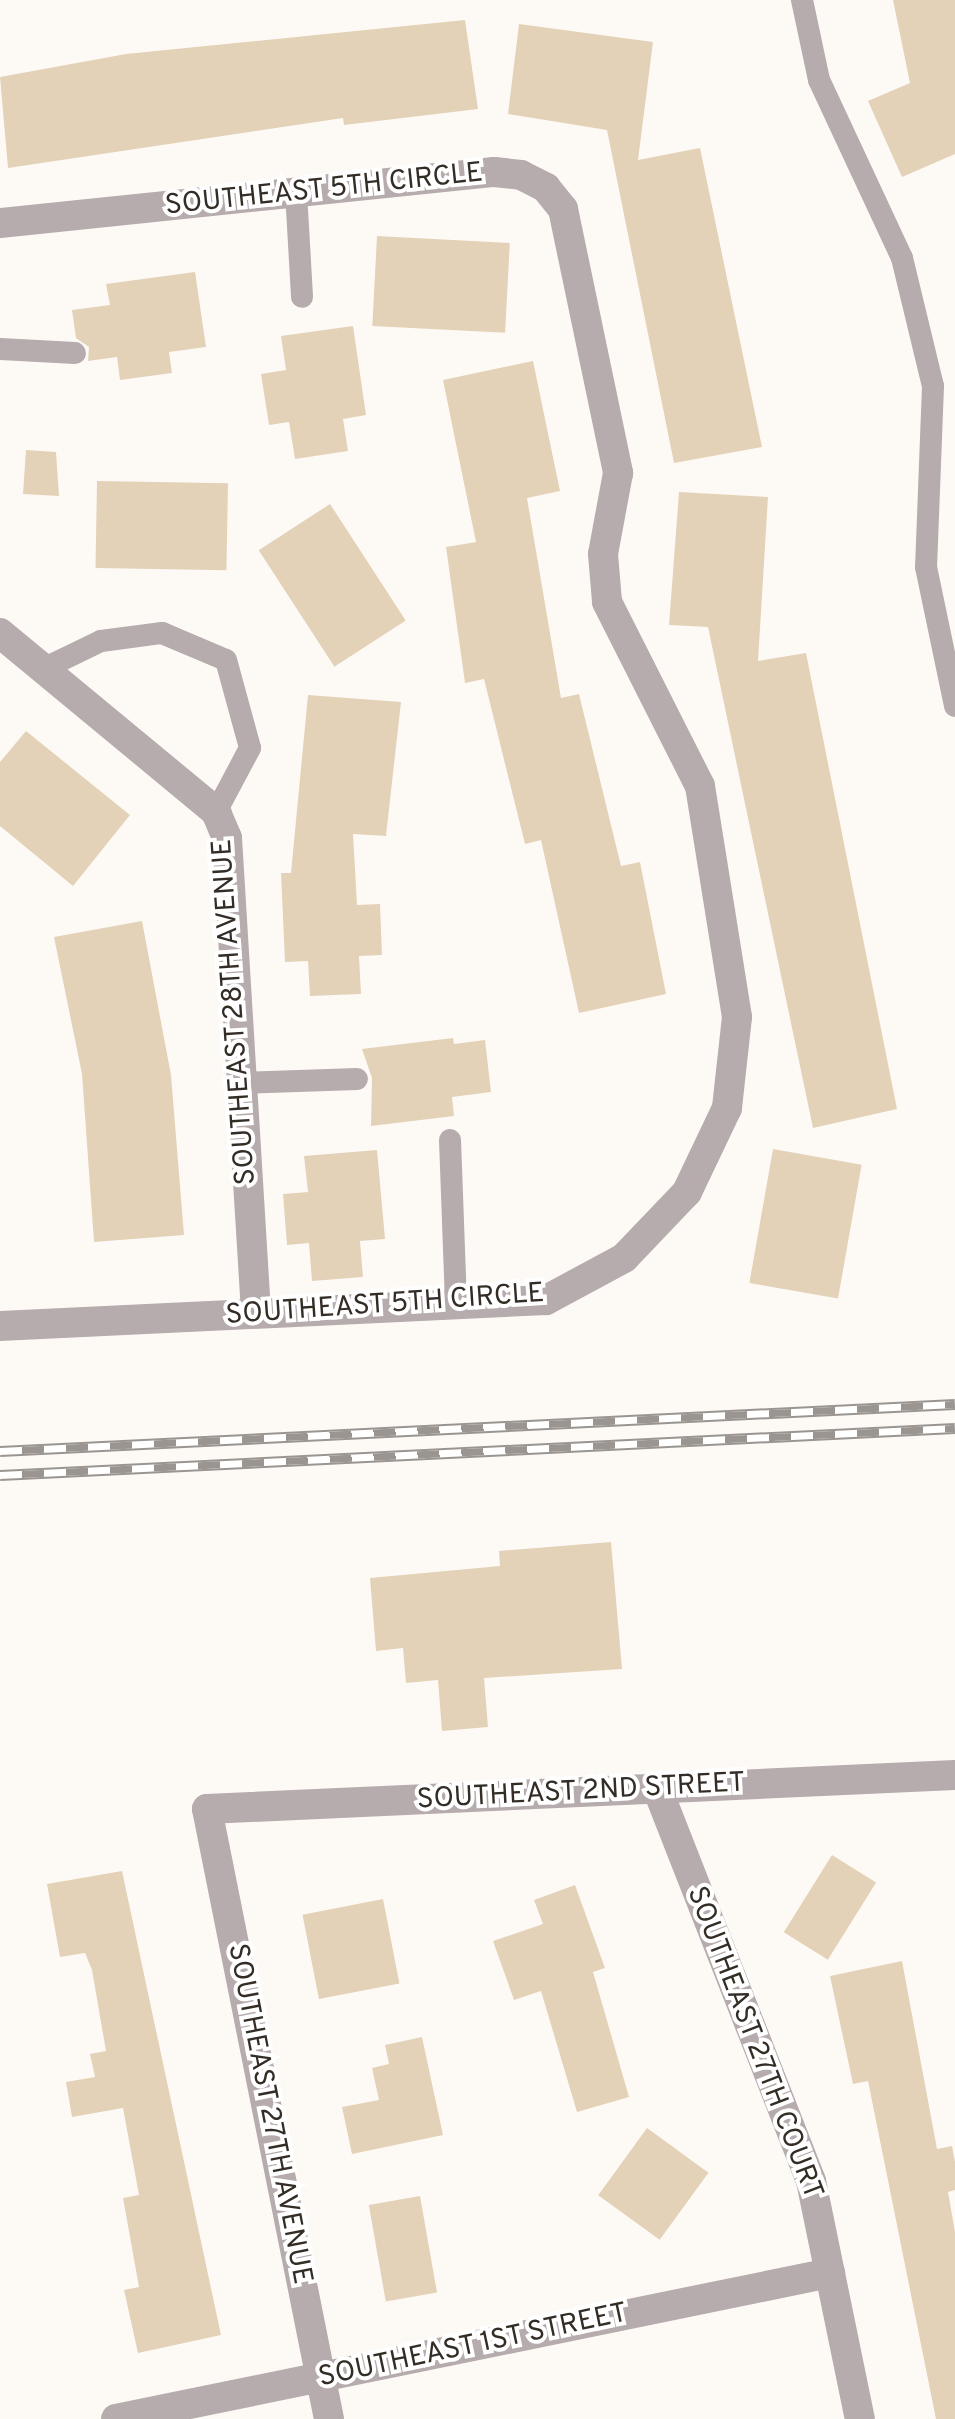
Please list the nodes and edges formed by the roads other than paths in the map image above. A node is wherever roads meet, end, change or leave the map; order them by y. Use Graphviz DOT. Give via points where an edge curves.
graph roads {
  1 [pos="802,0"];
  2 [pos="296,192"];
  3 [pos="0,223"];
  4 [pos="302,298"];
  5 [pos="0,348"];
  6 [pos="74,353"];
  7 [pos="0,633"];
  8 [pos="43,669"];
  9 [pos="955,706"];
  10 [pos="216,812"];
  11 [pos="357,1079"];
  12 [pos="242,1083"];
  13 [pos="450,1140"];
  14 [pos="456,1304"];
  15 [pos="256,1314"];
  16 [pos="0,1326"];
  17 [pos="955,1775"];
  18 [pos="657,1788"];
  19 [pos="207,1809"];
  20 [pos="830,2273"];
  21 [pos="321,2378"];
  22 [pos="116,2419"];
  23 [pos="329,2419"];
  24 [pos="860,2419"];
  1 -- 9 [label="lane" via="819,80 902,258 933,386 926,567"];
  2 -- 3 [label="street, SOUTHEAST 5TH CIRCLE"];
  2 -- 4 [label="lane"];
  2 -- 14 [label="street, SOUTHEAST 5TH CIRCLE" via="494,172 534,182 563,209 618,474 603,554 608,602 700,786 737,1016 734,1078 716,1138 687,1192 647,1238 598,1276 546,1300"];
  5 -- 6 [label="lane"];
  7 -- 8 [label="street, SOUTHEAST 28TH AVENUE"];
  8 -- 10 [label="street, SOUTHEAST 28TH AVENUE"];
  8 -- 10 [label="lane" via="101,641 162,632 226,660 250,748"];
  10 -- 12 [label="street, SOUTHEAST 28TH AVENUE" via="226,838"];
  11 -- 12 [label="lane"];
  12 -- 15 [label="street, SOUTHEAST 28TH AVENUE"];
  13 -- 14 [label="lane"];
  14 -- 15 [label="street, SOUTHEAST 5TH CIRCLE"];
  15 -- 16 [label="street, SOUTHEAST 5TH CIRCLE"];
  17 -- 18 [label="street, SOUTHEAST 2ND STREET"];
  18 -- 19 [label="street, SOUTHEAST 2ND STREET"];
  18 -- 20 [label="street, SOUTHEAST 27TH COURT" via="810,2181"];
  19 -- 21 [label="street, SOUTHEAST 27TH AVENUE"];
  20 -- 21 [label="street, SOUTHEAST 1ST STREET"];
  20 -- 24 [label="street, SOUTHEAST 27TH COURT"];
  21 -- 22 [label="street, SOUTHEAST 1ST STREET"];
  21 -- 23 [label="street, SOUTHEAST 27TH AVENUE"];
}
